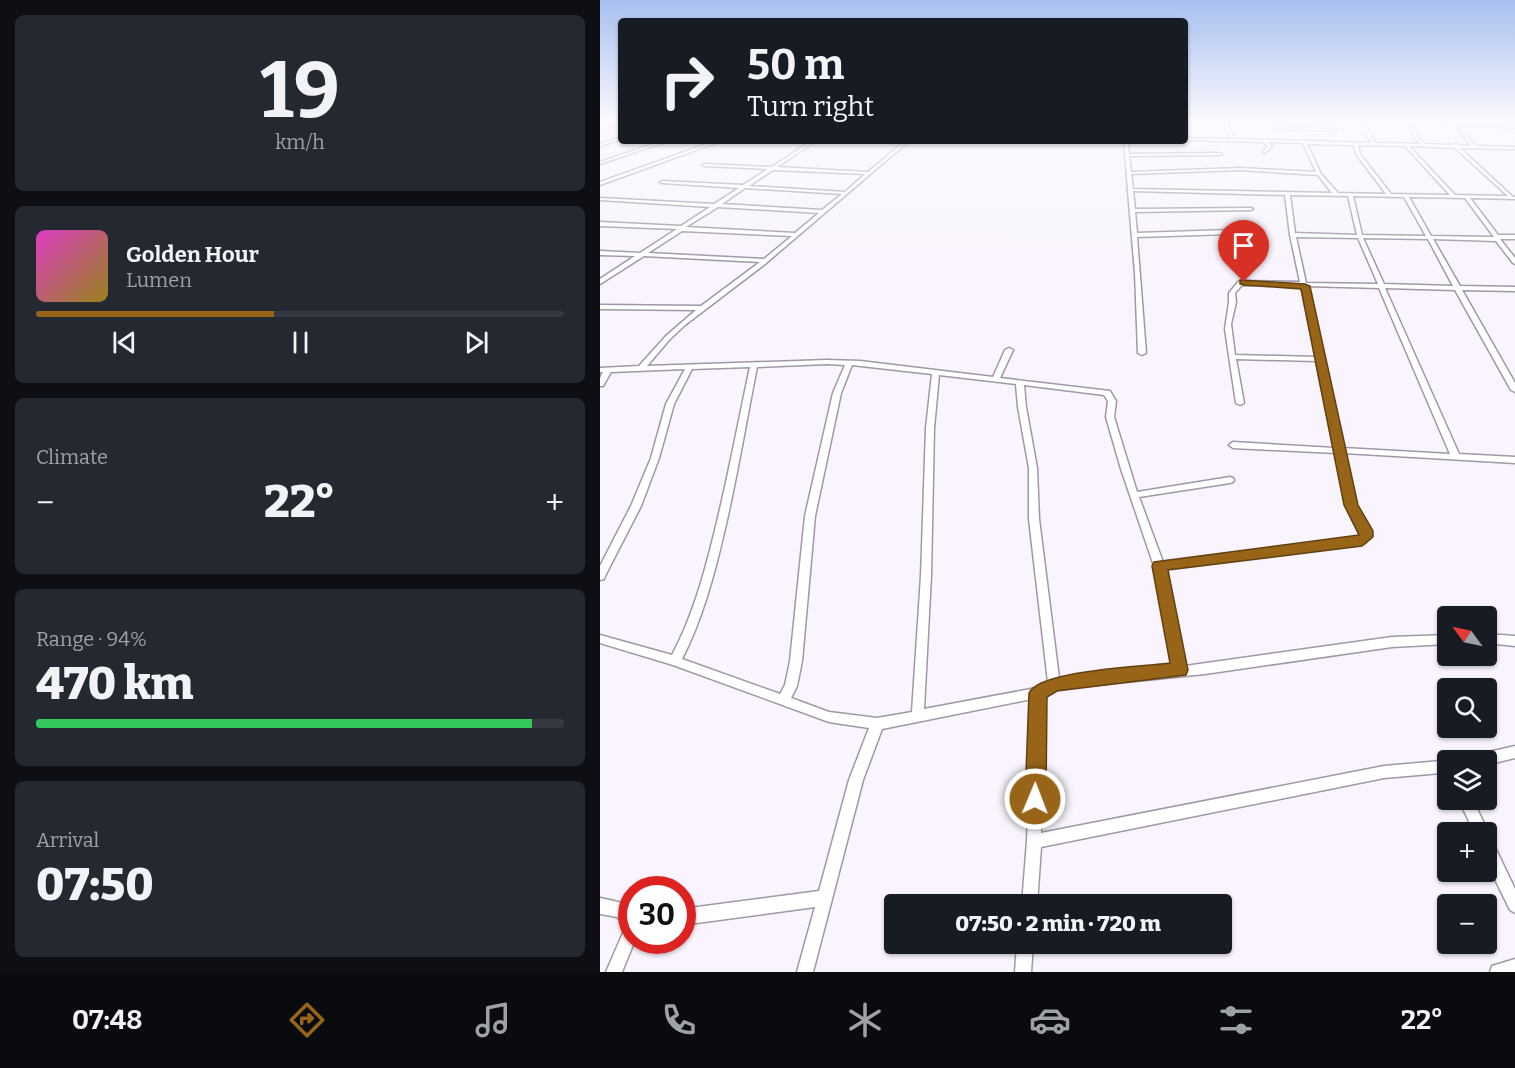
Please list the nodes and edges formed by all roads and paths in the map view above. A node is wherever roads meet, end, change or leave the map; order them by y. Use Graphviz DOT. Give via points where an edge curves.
graph roads {
  1 [pos="643,168"];
  2 [pos="772,168"];
  3 [pos="779,168"];
  4 [pos="874,168"];
  5 [pos="1128,168"];
  6 [pos="1316,168"];
  7 [pos="1369,168"];
  8 [pos="1428,168"];
  9 [pos="1481,168"];
  10 [pos="868,173"];
  11 [pos="1128,173"];
  12 [pos="1319,174"];
  13 [pos="662,182"];
  14 [pos="600,184"];
  15 [pos="746,186"];
  16 [pos="1129,190"];
  17 [pos="846,193"];
  18 [pos="1287,193"];
  19 [pos="1336,194"];
  20 [pos="1350,195"];
  21 [pos="1390,196"];
  22 [pos="1406,196"];
  23 [pos="1454,197"];
  24 [pos="1466,197"];
  25 [pos="1514,198"];
  26 [pos="600,199"];
  27 [pos="716,205"];
  28 [pos="1251,208"];
  29 [pos="1132,211"];
  30 [pos="823,212"];
  31 [pos="600,224"];
  32 [pos="683,228"];
  33 [pos="1260,231"];
  34 [pos="795,235"];
  35 [pos="1135,235"];
  36 [pos="1293,235"];
  37 [pos="1360,237"];
  38 [pos="1515,237"];
  39 [pos="1429,238"];
  40 [pos="1498,238"];
  41 [pos="600,253"];
  42 [pos="642,254"];
  43 [pos="765,261"];
  44 [pos="1515,262"];
  45 [pos="600,282"];
  46 [pos="1305,286"];
  47 [pos="1382,287"];
  48 [pos="1460,288"];
  49 [pos="1515,289"];
  50 [pos="600,307"];
  51 [pos="702,308"];
  52 [pos="1009,350"];
  53 [pos="1142,353"];
  54 [pos="1233,357"];
  55 [pos="1321,359"];
  56 [pos="849,363"];
  57 [pos="754,364"];
  58 [pos="690,366"];
  59 [pos="642,368"];
  60 [pos="604,370"];
  61 [pos="936,373"];
  62 [pos="996,379"];
  63 [pos="1020,383"];
  64 [pos="600,384"];
  65 [pos="1515,390"];
  66 [pos="1240,403"];
  67 [pos="1233,444"];
  68 [pos="1340,450"];
  69 [pos="1456,456"];
  70 [pos="1515,460"];
  71 [pos="1230,480"];
  72 [pos="1135,495"];
  73 [pos="1160,566"];
  74 [pos="600,576"];
  75 [pos="600,639"];
  76 [pos="1497,639"];
  77 [pos="1437,640"];
  78 [pos="1515,640"];
  79 [pos="675,661"];
  80 [pos="1180,670"];
  81 [pos="1054,684"];
  82 [pos="1038,693"];
  83 [pos="784,699"];
  84 [pos="918,715"];
  85 [pos="877,724"];
  86 [pos="1515,752"];
  87 [pos="1497,756"];
  88 [pos="1437,769"];
  89 [pos="1034,841"];
  90 [pos="1497,867"];
  91 [pos="1030,894"];
  92 [pos="824,898"];
  93 [pos="1515,905"];
  94 [pos="600,906"];
  95 [pos="618,909"];
  96 [pos="696,915"];
  97 [pos="622,954"];
  98 [pos="1024,954"];
  99 [pos="1515,967"];
  100 [pos="614,972"];
  101 [pos="805,972"];
  102 [pos="1023,972"];
  103 [pos="1498,972"];
  1 -- 14 [label="street"];
  2 -- 15 [label="street"];
  3 -- 10 [label="street"];
  4 -- 10 [label="street"];
  5 -- 11 [label="street"];
  6 -- 12 [label="street"];
  7 -- 21 [label="street"];
  8 -- 23 [label="street"];
  9 -- 25 [label="street"];
  10 -- 17 [label="street"];
  11 -- 12 [label="street" via="1240,169"];
  11 -- 16 [label="street"];
  12 -- 19 [label="street"];
  13 -- 15 [label="street"];
  15 -- 17 [label="street"];
  15 -- 27 [label="street"];
  16 -- 18 [label="street"];
  16 -- 29 [label="street"];
  17 -- 30 [label="street"];
  18 -- 19 [label="street"];
  18 -- 36 [label="street"];
  19 -- 20 [label="street"];
  20 -- 21 [label="street"];
  20 -- 37 [label="street"];
  21 -- 22 [label="street"];
  22 -- 23 [label="street"];
  22 -- 39 [label="street"];
  23 -- 24 [label="street"];
  24 -- 25 [label="street"];
  24 -- 40 [label="street"];
  26 -- 27 [label="street"];
  27 -- 30 [label="street"];
  27 -- 32 [label="street"];
  28 -- 29 [label="street"];
  29 -- 35 [label="street"];
  30 -- 34 [label="street"];
  31 -- 32 [label="street"];
  32 -- 34 [label="street"];
  32 -- 42 [label="street"];
  33 -- 35 [label="street"];
  34 -- 43 [label="street"];
  35 -- 53 [label="street"];
  36 -- 37 [label="street"];
  36 -- 46 [label="street"];
  37 -- 39 [label="street"];
  37 -- 47 [label="street"];
  38 -- 40 [label="street"];
  39 -- 40 [label="street"];
  39 -- 48 [label="street"];
  40 -- 44 [label="street"];
  41 -- 42 [label="street"];
  42 -- 43 [label="street"];
  42 -- 45 [label="street"];
  43 -- 51 [label="street"];
  46 -- 47 [label="street"];
  46 -- 54 [label="street" via="1254,282 1236,285 1228,318"];
  46 -- 55 [label="street"];
  47 -- 48 [label="street"];
  47 -- 69 [label="street"];
  48 -- 49 [label="street"];
  48 -- 65 [label="street"];
  50 -- 51 [label="street"];
  51 -- 59 [label="street" via="658,344"];
  52 -- 62 [label="street"];
  54 -- 55 [label="street"];
  54 -- 66 [label="street"];
  55 -- 68 [label="street"];
  56 -- 57 [label="street"];
  56 -- 61 [label="street"];
  56 -- 83 [label="street" via="837,393 810,516 796,661"];
  57 -- 58 [label="street"];
  57 -- 79 [label="street" via="709,574"];
  58 -- 59 [label="street"];
  58 -- 74 [label="street" via="669,404 655,458 636,506"];
  59 -- 60 [label="street"];
  60 -- 64 [label="street"];
  61 -- 62 [label="street"];
  61 -- 84 [label="street"];
  62 -- 63 [label="street"];
  63 -- 72 [label="street" via="1107,393 1112,401 1110,417"];
  63 -- 81 [label="street" via="1033,468 1034,519"];
  67 -- 68 [label="street"];
  68 -- 69 [label="street"];
  68 -- 73 [label="street" via="1351,505 1366,531 1362,541"];
  69 -- 70 [label="street"];
  71 -- 72 [label="street"];
  72 -- 73 [label="street"];
  73 -- 80 [label="street"];
  75 -- 79 [label="street"];
  76 -- 78 [label="street"];
  77 -- 80 [label="street"];
  79 -- 83 [label="street"];
  80 -- 81 [label="street"];
  81 -- 82 [label="street"];
  82 -- 84 [label="street"];
  82 -- 89 [label="street"];
  83 -- 85 [label="street" via="829,717"];
  84 -- 85 [label="street"];
  85 -- 92 [label="street" via="856,780"];
  86 -- 87 [label="street"];
  88 -- 89 [label="street" via="1384,772"];
  89 -- 91 [label="street"];
  90 -- 93 [label="street"];
  92 -- 96 [label="street"];
  92 -- 101 [label="street"];
  94 -- 95 [label="street"];
  97 -- 100 [label="street"];
  98 -- 102 [label="street"];
  99 -- 103 [label="street"];
}
